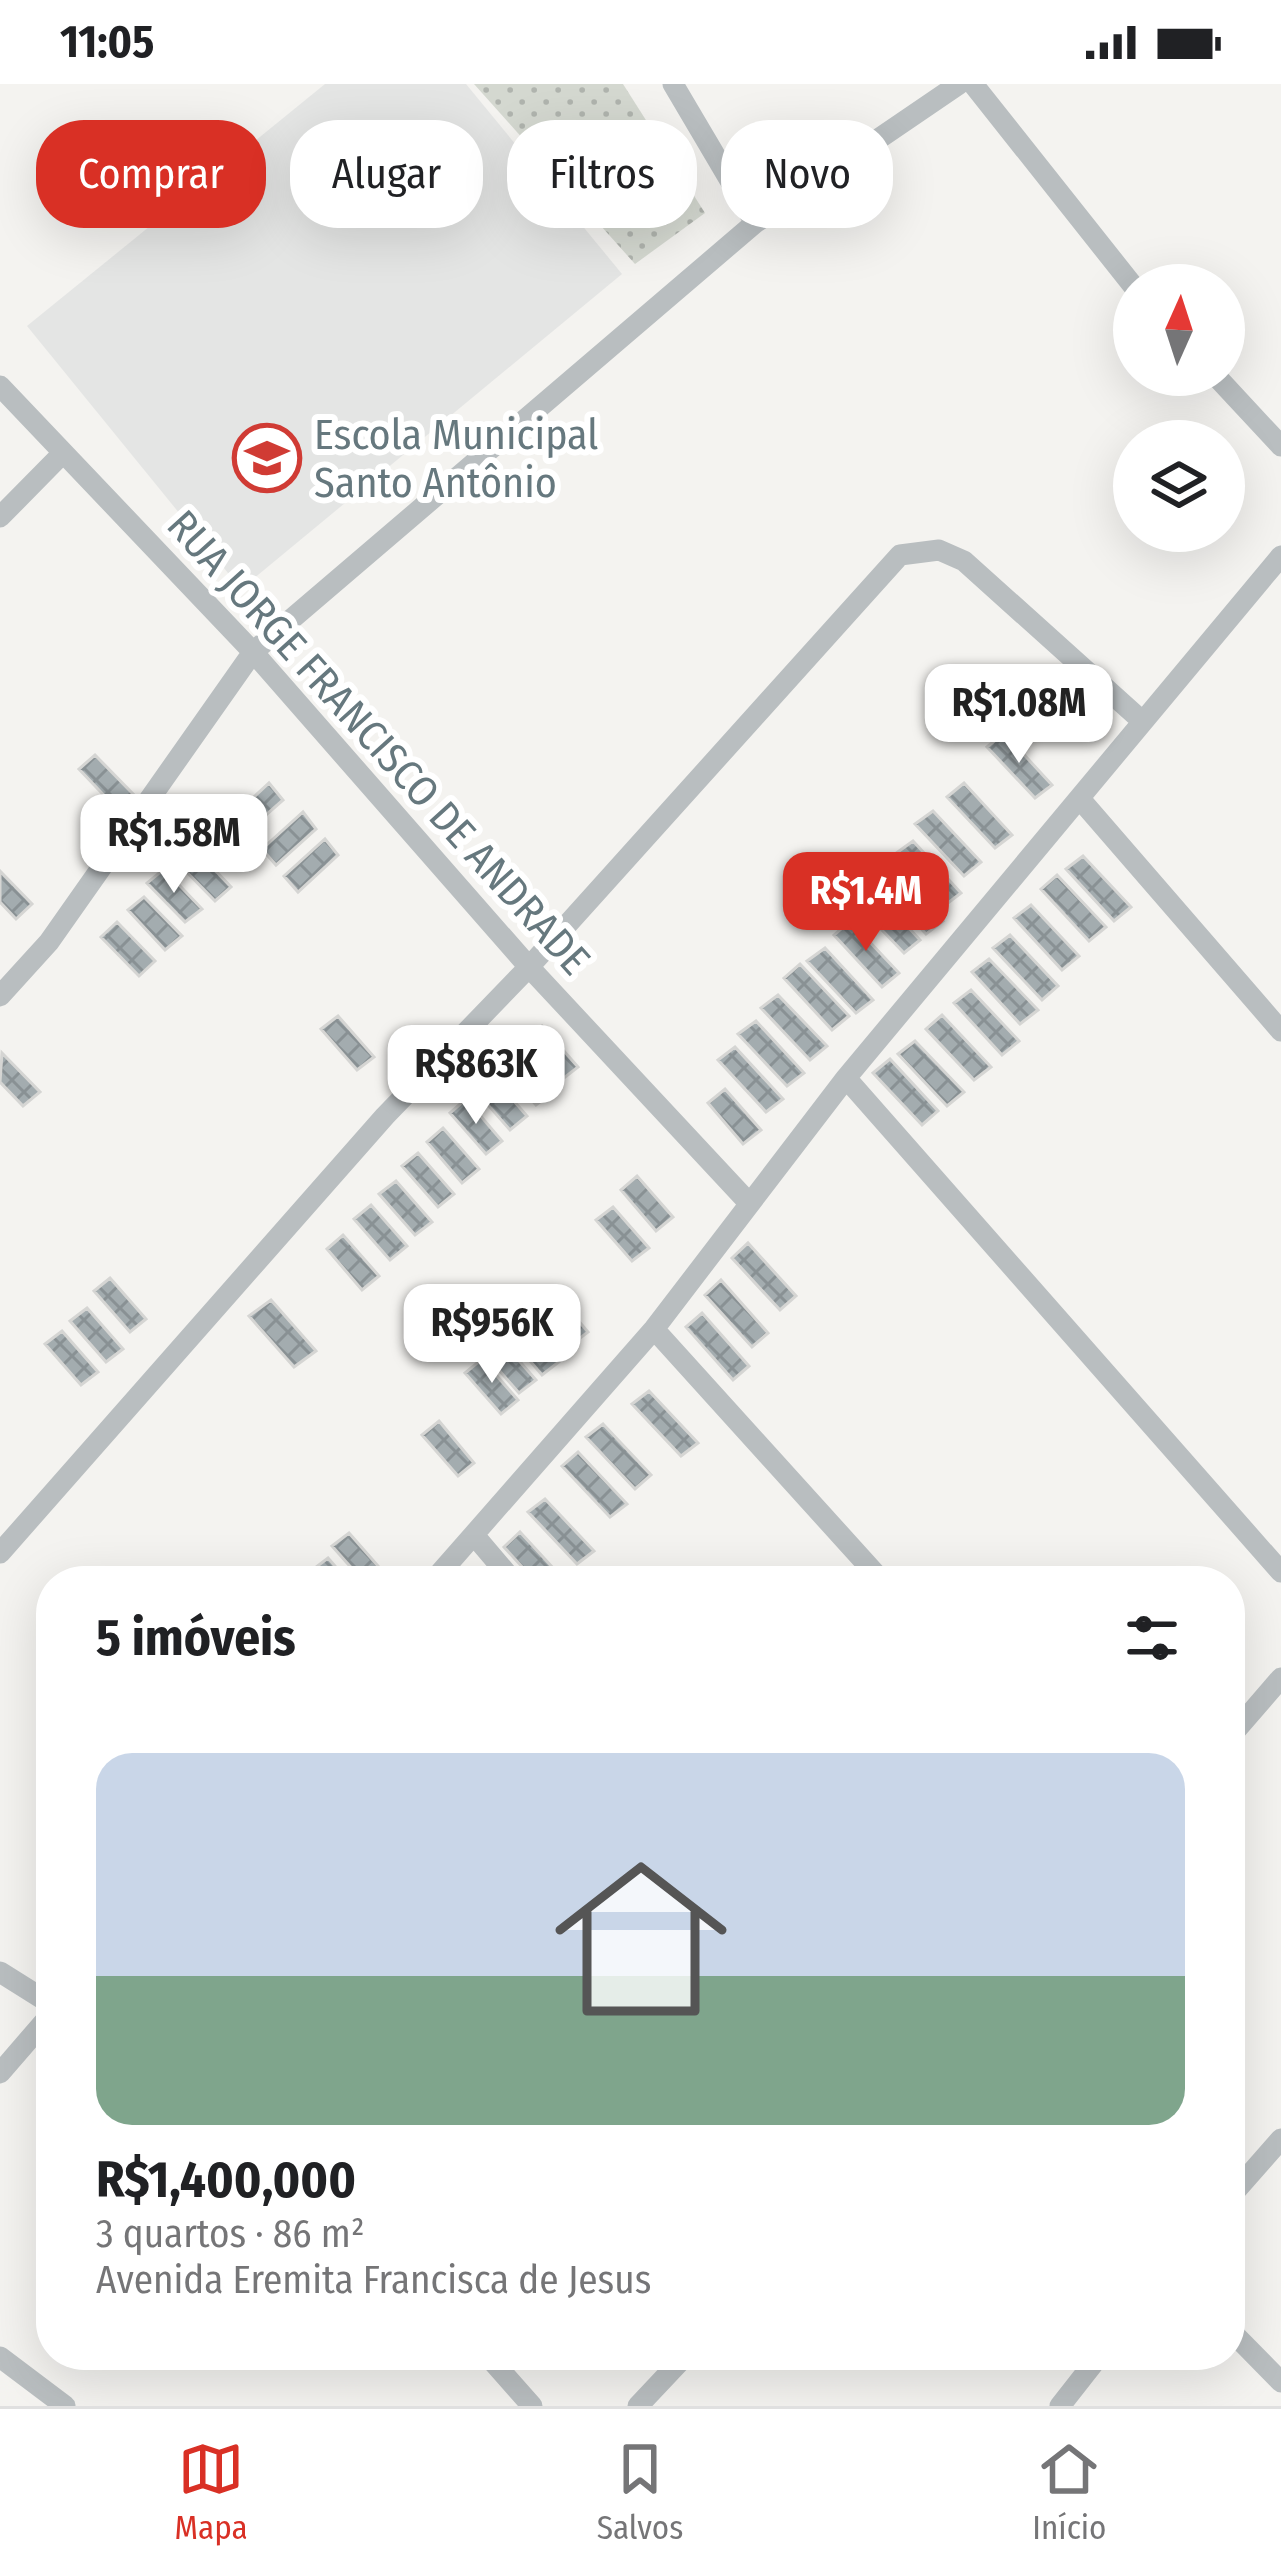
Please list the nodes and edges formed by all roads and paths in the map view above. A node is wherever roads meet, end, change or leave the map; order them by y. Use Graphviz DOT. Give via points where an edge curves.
graph roads {
  1 [pos="673,84"];
  2 [pos="959,84"];
  3 [pos="974,84"];
  4 [pos="893,129"];
  5 [pos="721,165"];
  6 [pos="749,228"];
  7 [pos="1116,264"];
  8 [pos="0,386"];
  9 [pos="1235,396"];
  10 [pos="1281,446"];
  11 [pos="62,454"];
  12 [pos="0,517"];
  13 [pos="1281,556"];
  14 [pos="1264,576"];
  15 [pos="1281,596"];
  16 [pos="253,652"];
  17 [pos="1142,721"];
  18 [pos="1080,800"];
  19 [pos="529,967"];
  20 [pos="0,996"];
  21 [pos="1281,1031"];
  22 [pos="846,1078"];
  23 [pos="749,1203"];
  24 [pos="654,1329"];
  25 [pos="474,1535"];
  26 [pos="0,1553"];
  27 [pos="447,1566"];
  28 [pos="500,1566"];
  29 [pos="868,1566"];
  30 [pos="1281,1572"];
  31 [pos="1281,1678"];
  32 [pos="1245,1719"];
  33 [pos="0,1972"];
  34 [pos="36,1995"];
  35 [pos="36,2031"];
  36 [pos="0,2073"];
  37 [pos="1281,2139"];
  38 [pos="1245,2181"];
  39 [pos="1245,2345"];
  40 [pos="0,2357"];
  41 [pos="500,2370"];
  42 [pos="672,2370"];
  43 [pos="1088,2370"];
  44 [pos="1281,2382"];
  45 [pos="528,2404"];
  46 [pos="65,2406"];
  47 [pos="638,2406"];
  48 [pos="1060,2406"];
  1 -- 5 [label="street"];
  2 -- 4 [label="street"];
  3 -- 7 [label="street"];
  6 -- 16 [label="street"];
  8 -- 11 [label="street, RUA JORGE FRANCISCO DE ANDRADE"];
  9 -- 10 [label="street"];
  11 -- 12 [label="street"];
  11 -- 16 [label="street, RUA JORGE FRANCISCO DE ANDRADE"];
  13 -- 14 [label="street"];
  14 -- 15 [label="street"];
  14 -- 17 [label="street"];
  16 -- 19 [label="street, RUA JORGE FRANCISCO DE ANDRADE"];
  16 -- 20 [label="street" via="49,942"];
  17 -- 18 [label="street"];
  17 -- 19 [label="street" via="964,561 939,550 900,555"];
  18 -- 21 [label="street"];
  18 -- 22 [label="street"];
  19 -- 23 [label="street, RUA JORGE FRANCISCO DE ANDRADE"];
  19 -- 26 [label="street" via="385,1116"];
  22 -- 23 [label="street"];
  22 -- 30 [label="street"];
  23 -- 24 [label="street"];
  24 -- 25 [label="street"];
  24 -- 29 [label="street"];
  25 -- 27 [label="street"];
  25 -- 28 [label="street"];
  31 -- 32 [label="street"];
  33 -- 34 [label="street"];
  35 -- 36 [label="street"];
  37 -- 38 [label="street"];
  39 -- 44 [label="street"];
  40 -- 46 [label="street"];
  41 -- 45 [label="street"];
  42 -- 47 [label="street"];
  43 -- 48 [label="street"];
}
